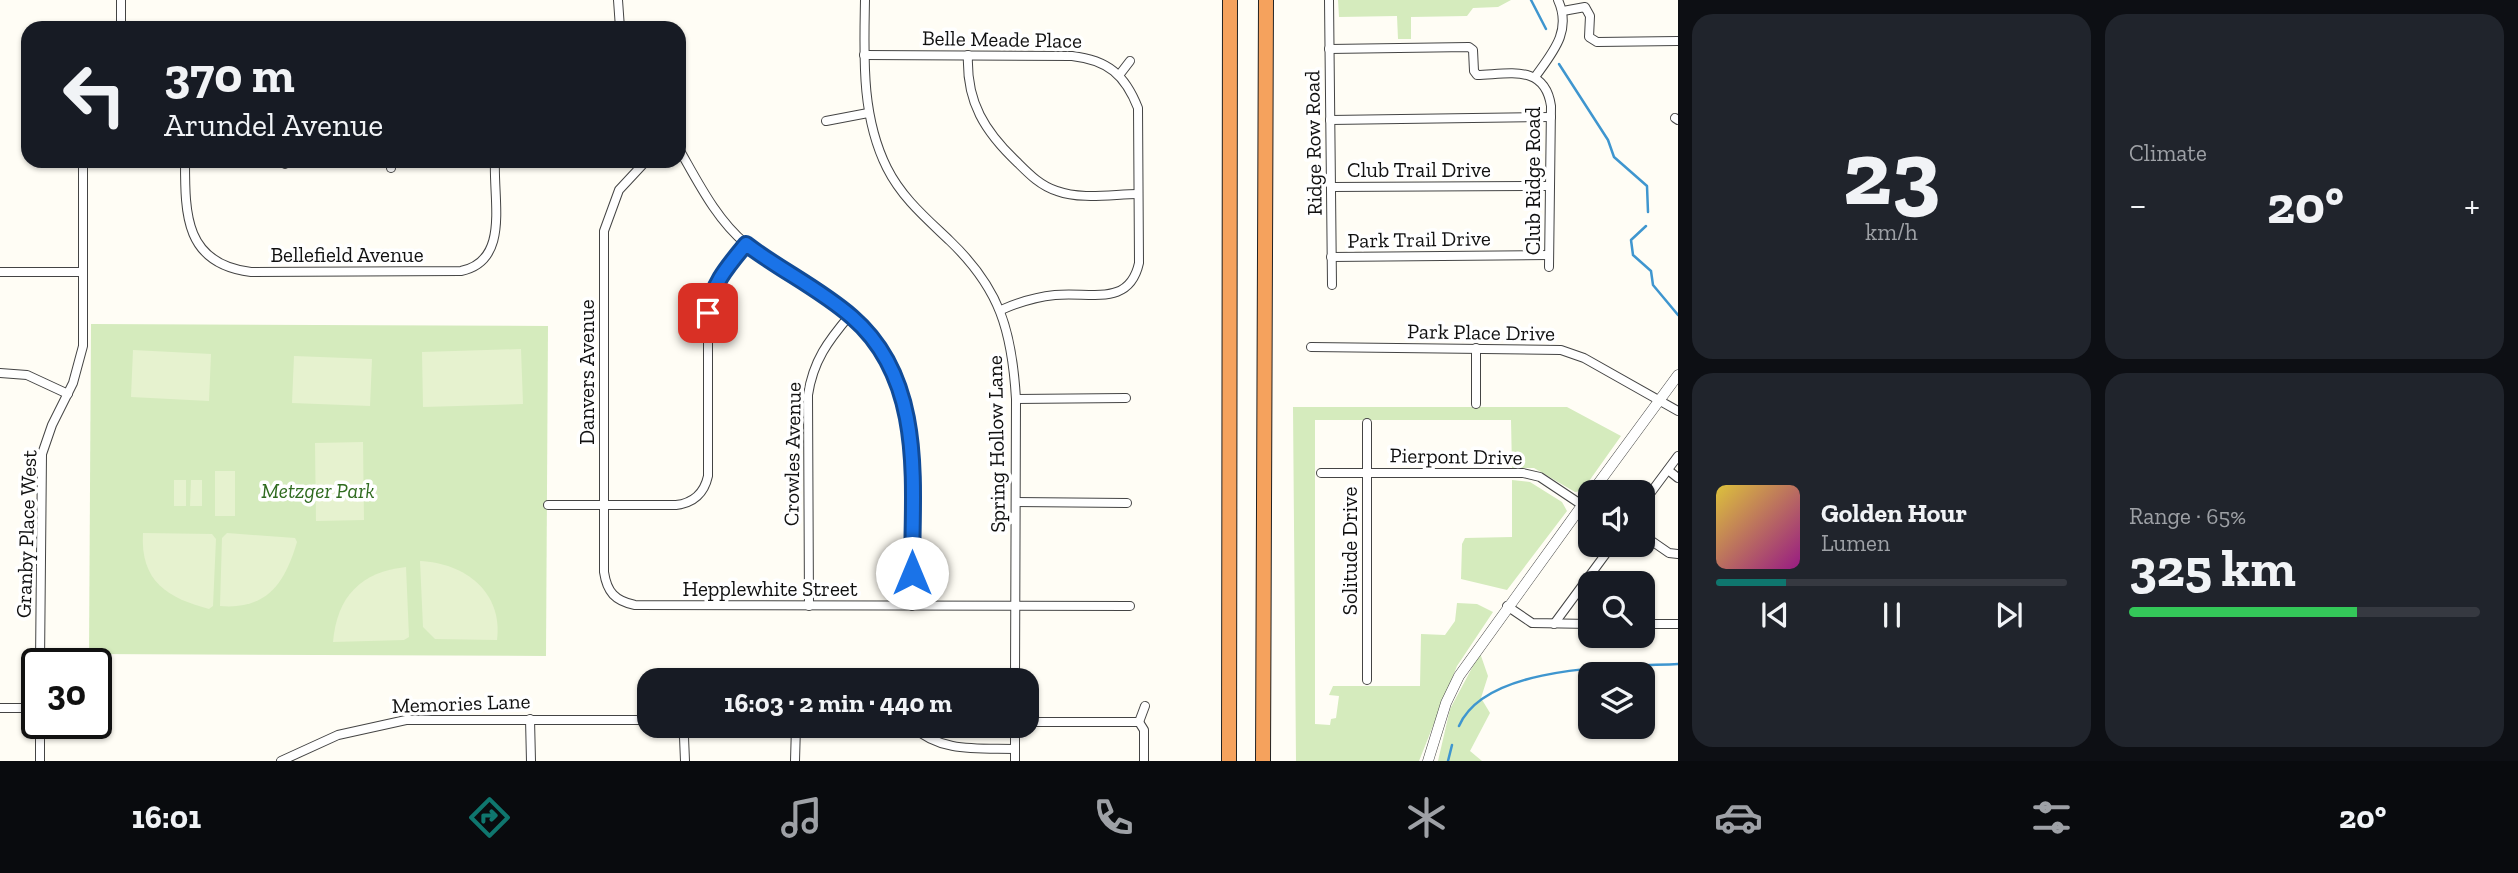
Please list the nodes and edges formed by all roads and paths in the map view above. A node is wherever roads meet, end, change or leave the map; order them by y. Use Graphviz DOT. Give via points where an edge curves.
graph roads {
  1 [pos="121,0"];
  2 [pos="618,0"];
  3 [pos="865,0"];
  4 [pos="1230,0"];
  5 [pos="1266,0"];
  6 [pos="1329,0"];
  7 [pos="1558,0"];
  8 [pos="1563,11"];
  9 [pos="121,21"];
  10 [pos="620,21"];
  11 [pos="1678,41"];
  12 [pos="1329,49"];
  13 [pos="864,55"];
  14 [pos="968,55"];
  15 [pos="1130,61"];
  16 [pos="1119,74"];
  17 [pos="1535,77"];
  18 [pos="869,113"];
  19 [pos="1551,117"];
  20 [pos="1330,120"];
  21 [pos="826,121"];
  22 [pos="686,161"];
  23 [pos="83,168"];
  24 [pos="185,168"];
  25 [pos="495,168"];
  26 [pos="639,168"];
  27 [pos="1550,186"];
  28 [pos="1331,187"];
  29 [pos="1139,194"];
  30 [pos="746,244"];
  31 [pos="1549,255"];
  32 [pos="1331,257"];
  33 [pos="1549,267"];
  34 [pos="0,272"];
  35 [pos="82,272"];
  36 [pos="1332,285"];
  37 [pos="1001,310"];
  38 [pos="850,315"];
  39 [pos="1311,347"];
  40 [pos="1476,348"];
  41 [pos="0,373"];
  42 [pos="1678,375"];
  43 [pos="68,394"];
  44 [pos="1126,398"];
  45 [pos="1016,399"];
  46 [pos="1660,399"];
  47 [pos="1476,404"];
  48 [pos="1678,411"];
  49 [pos="1367,423"];
  50 [pos="1678,456"];
  51 [pos="1668,470"];
  52 [pos="1321,473"];
  53 [pos="1367,473"];
  54 [pos="1678,478"];
  55 [pos="1600,480"];
  56 [pos="1655,487"];
  57 [pos="1016,502"];
  58 [pos="1578,502"];
  59 [pos="1127,503"];
  60 [pos="548,505"];
  61 [pos="604,505"];
  62 [pos="1578,510"];
  63 [pos="1655,543"];
  64 [pos="1678,554"];
  65 [pos="1603,557"];
  66 [pos="611,594"];
  67 [pos="808,606"];
  68 [pos="912,606"];
  69 [pos="1015,606"];
  70 [pos="1130,606"];
  71 [pos="1507,606"];
  72 [pos="1554,624"];
  73 [pos="1578,624"];
  74 [pos="1655,624"];
  75 [pos="1678,624"];
  76 [pos="40,648"];
  77 [pos="1015,668"];
  78 [pos="1367,680"];
  79 [pos="1145,705"];
  80 [pos="0,708"];
  81 [pos="21,708"];
  82 [pos="530,719"];
  83 [pos="637,720"];
  84 [pos="1039,722"];
  85 [pos="1139,722"];
  86 [pos="684,738"];
  87 [pos="796,738"];
  88 [pos="926,738"];
  89 [pos="1015,738"];
  90 [pos="40,739"];
  91 [pos="1015,749"];
  92 [pos="40,761"];
  93 [pos="281,761"];
  94 [pos="531,761"];
  95 [pos="685,761"];
  96 [pos="795,761"];
  97 [pos="1015,761"];
  98 [pos="1144,761"];
  99 [pos="1229,761"];
  100 [pos="1263,761"];
  101 [pos="1429,761"];
  1 -- 9 [label="street"];
  2 -- 10 [label="street"];
  3 -- 13 [label="street, Spring Hollow Lane"];
  4 -- 99 [label="highway"];
  5 -- 100 [label="highway"];
  6 -- 12 [label="street, Ridge Row Road"];
  7 -- 8 [label="street"];
  8 -- 11 [label="street" via="1585,7 1590,16 1589,37 1597,43"];
  8 -- 17 [label="street" via="1561,40"];
  12 -- 17 [label="street, Club Ridge Road" via="1469,47 1477,75"];
  12 -- 20 [label="street, Ridge Row Road"];
  13 -- 14 [label="street, Belle Meade Place"];
  13 -- 18 [label="street, Spring Hollow Lane"];
  14 -- 16 [label="street, Belle Meade Place" via="1091,58"];
  14 -- 29 [label="street" via="969,90 983,125 1037,181 1060,193"];
  15 -- 16 [label="street"];
  16 -- 29 [label="street" via="1138,108"];
  17 -- 19 [label="street, Club Ridge Road" via="1549,93"];
  18 -- 21 [label="street"];
  18 -- 37 [label="street, Spring Hollow Lane" via="898,187 982,275"];
  19 -- 20 [label="street"];
  19 -- 27 [label="street, Club Ridge Road"];
  20 -- 28 [label="street, Ridge Row Road"];
  22 -- 30 [label="street" via="715,209"];
  23 -- 35 [label="street, Granby Place West"];
  24 -- 25 [label="street, Bellefield Avenue" via="186,210 194,238 218,263 251,272 476,268 488,258 494,243"];
  26 -- 61 [label="street, Danvers Avenue" via="619,190 604,231"];
  27 -- 28 [label="street, Club Trail Drive"];
  27 -- 31 [label="street, Club Ridge Road"];
  28 -- 32 [label="street, Ridge Row Road"];
  29 -- 37 [label="street" via="1139,263 1127,288 1115,293 1028,299"];
  30 -- 38 [label="street"];
  30 -- 61 [label="street" via="711,293 708,477 702,491 684,504"];
  31 -- 32 [label="street, Park Trail Drive"];
  31 -- 33 [label="street, Club Ridge Road"];
  32 -- 36 [label="street, Ridge Row Road"];
  34 -- 35 [label="street"];
  35 -- 43 [label="street, Granby Place West" via="83,346"];
  37 -- 45 [label="street, Spring Hollow Lane" via="1013,353"];
  38 -- 67 [label="street, Crowles Avenue" via="819,353 811,373"];
  38 -- 68 [label="street" via="885,354 899,379 912,444"];
  39 -- 40 [label="street, Park Place Drive"];
  40 -- 46 [label="street, Park Place Drive" via="1548,348 1574,354"];
  40 -- 47 [label="street"];
  41 -- 43 [label="street" via="27,375"];
  42 -- 46 [label="street"];
  43 -- 76 [label="street, Granby Place West" via="43,454"];
  44 -- 45 [label="street"];
  45 -- 57 [label="street, Spring Hollow Lane"];
  46 -- 48 [label="street, Park Place Drive"];
  46 -- 55 [label="street"];
  49 -- 53 [label="street, Solitude Drive"];
  50 -- 51 [label="street"];
  51 -- 54 [label="street"];
  51 -- 56 [label="street"];
  52 -- 53 [label="street, Pierpont Drive"];
  53 -- 58 [label="street, Pierpont Drive" via="1523,473 1540,477"];
  53 -- 78 [label="street, Solitude Drive"];
  57 -- 59 [label="street"];
  57 -- 69 [label="street, Spring Hollow Lane"];
  60 -- 61 [label="street"];
  61 -- 66 [label="street, Danvers Avenue" via="604,572"];
  62 -- 71 [label="street"];
  63 -- 64 [label="street"];
  65 -- 72 [label="street"];
  66 -- 67 [label="street, Hepplewhite Street" via="635,606"];
  67 -- 68 [label="street, Hepplewhite Street"];
  68 -- 69 [label="street, Hepplewhite Street"];
  69 -- 70 [label="street, Hepplewhite Street"];
  69 -- 77 [label="street, Spring Hollow Lane"];
  71 -- 72 [label="street" via="1525,620"];
  71 -- 101 [label="street" via="1459,676"];
  72 -- 73 [label="street"];
  74 -- 75 [label="street"];
  79 -- 85 [label="street"];
  80 -- 81 [label="street"];
  82 -- 83 [label="street, Memories Lane"];
  82 -- 93 [label="street, Memories Lane" via="386,722 338,735"];
  82 -- 94 [label="street"];
  84 -- 85 [label="street"];
  85 -- 98 [label="street" via="1144,730"];
  86 -- 95 [label="street"];
  87 -- 96 [label="street"];
  88 -- 91 [label="street" via="946,747"];
  89 -- 91 [label="street"];
  90 -- 92 [label="street"];
  91 -- 97 [label="street"];
}
